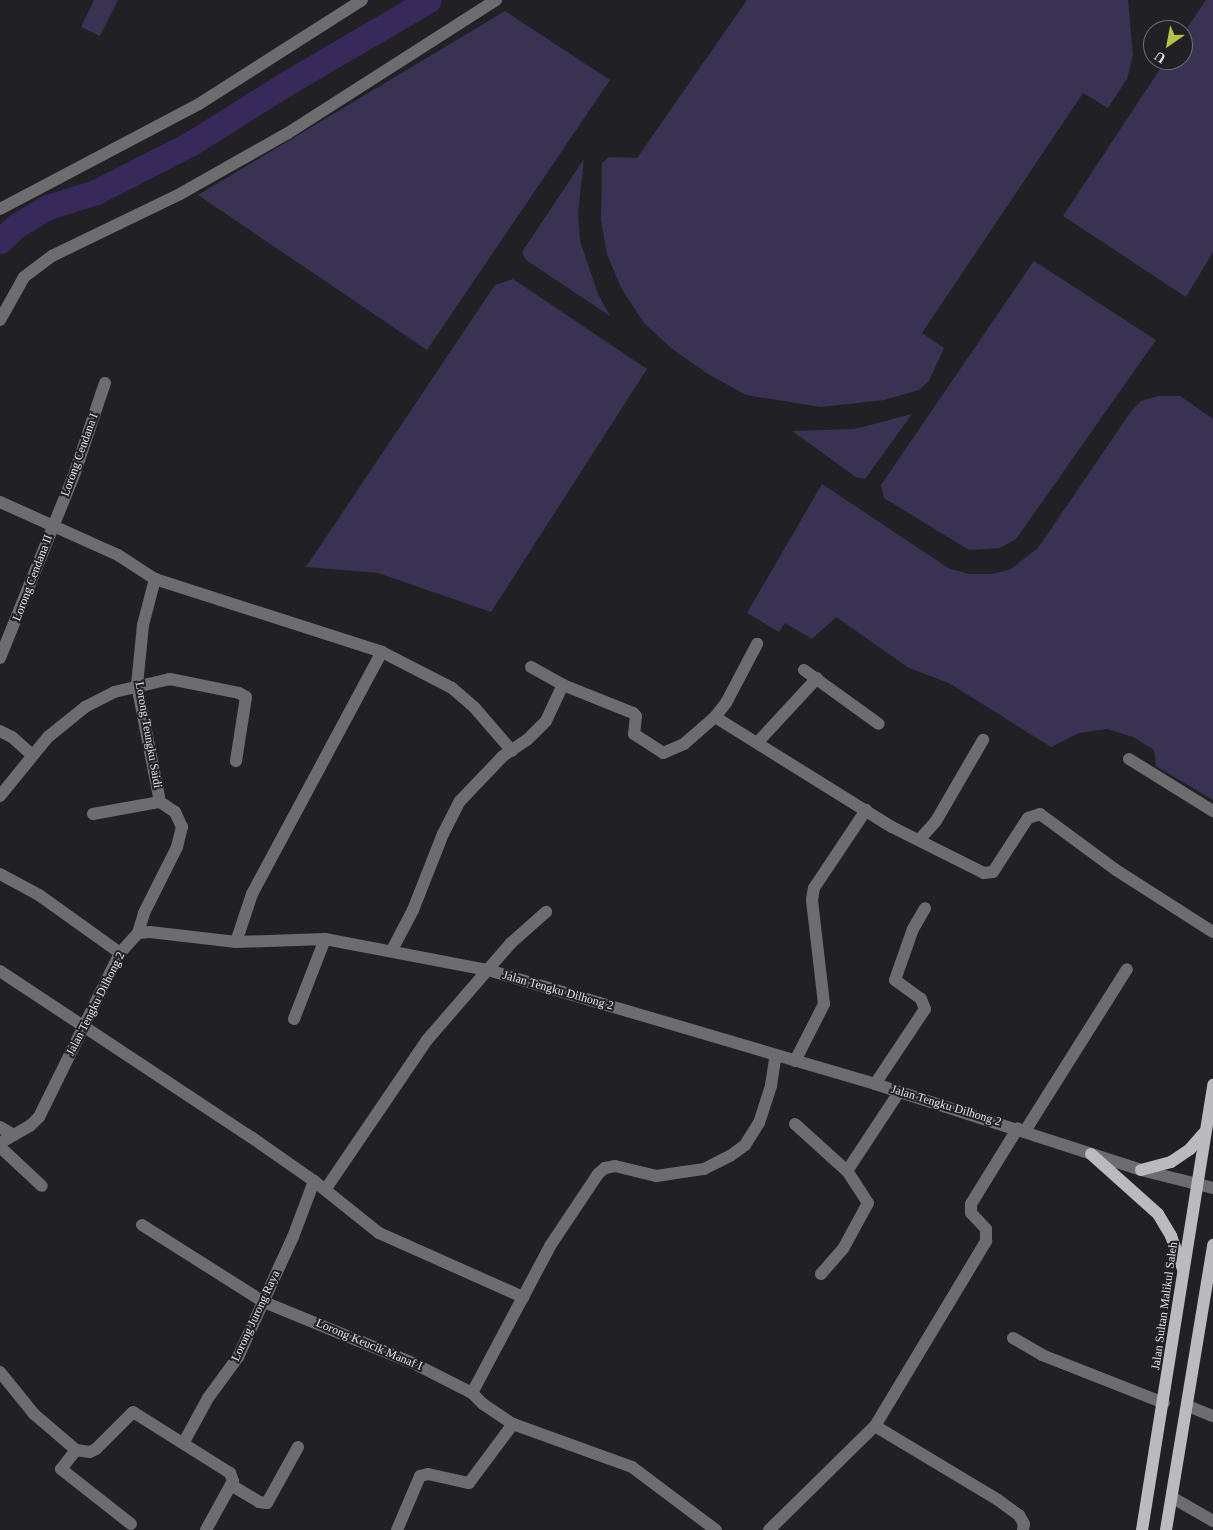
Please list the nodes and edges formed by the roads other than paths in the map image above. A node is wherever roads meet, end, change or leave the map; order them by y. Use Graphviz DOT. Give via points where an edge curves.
graph roads {
  1 [pos="362,0"];
  2 [pos="496,0"];
  3 [pos="0,209"];
  4 [pos="0,320"];
  5 [pos="105,383"];
  6 [pos="0,502"];
  7 [pos="53,526"];
  8 [pos="155,579"];
  9 [pos="757,644"];
  10 [pos="382,652"];
  11 [pos="0,658"];
  12 [pos="530,667"];
  13 [pos="804,670"];
  14 [pos="817,678"];
  15 [pos="137,684"];
  16 [pos="563,685"];
  17 [pos="715,717"];
  18 [pos="879,724"];
  19 [pos="0,731"];
  20 [pos="983,740"];
  21 [pos="758,742"];
  22 [pos="512,751"];
  23 [pos="32,755"];
  24 [pos="1129,759"];
  25 [pos="236,761"];
  26 [pos="0,796"];
  27 [pos="160,802"];
  28 [pos="866,810"];
  29 [pos="1213,811"];
  30 [pos="93,814"];
  31 [pos="919,840"];
  32 [pos="0,874"];
  33 [pos="925,908"];
  34 [pos="546,912"];
  35 [pos="1213,932"];
  36 [pos="138,933"];
  37 [pos="325,939"];
  38 [pos="236,942"];
  39 [pos="392,950"];
  40 [pos="120,953"];
  41 [pos="488,970"];
  42 [pos="1127,970"];
  43 [pos="0,971"];
  44 [pos="294,1019"];
  45 [pos="82,1026"];
  46 [pos="776,1055"];
  47 [pos="795,1061"];
  48 [pos="875,1084"];
  49 [pos="1213,1085"];
  50 [pos="899,1092"];
  51 [pos="795,1124"];
  52 [pos="0,1127"];
  53 [pos="1021,1130"];
  54 [pos="1205,1132"];
  55 [pos="14,1135"];
  56 [pos="0,1143"];
  57 [pos="0,1147"];
  58 [pos="1092,1154"];
  59 [pos="1141,1170"];
  60 [pos="847,1171"];
  61 [pos="314,1181"];
  62 [pos="1196,1185"];
  63 [pos="42,1186"];
  64 [pos="1213,1188"];
  65 [pos="325,1190"];
  66 [pos="142,1225"];
  67 [pos="1213,1246"];
  68 [pos="1211,1269"];
  69 [pos="1184,1271"];
  70 [pos="821,1274"];
  71 [pos="523,1297"];
  72 [pos="264,1302"];
  73 [pos="1013,1338"];
  74 [pos="0,1372"];
  75 [pos="472,1393"];
  76 [pos="1164,1403"];
  77 [pos="1188,1406"];
  78 [pos="1213,1416"];
  79 [pos="514,1424"];
  80 [pos="875,1426"];
  81 [pos="184,1442"];
  82 [pos="298,1447"];
  83 [pos="76,1450"];
  84 [pos="231,1485"];
  85 [pos="1173,1498"];
  86 [pos="1213,1521"];
  87 [pos="131,1524"];
  88 [pos="206,1530"];
  89 [pos="397,1530"];
  90 [pos="716,1530"];
  91 [pos="769,1530"];
  92 [pos="1023,1530"];
  93 [pos="1142,1530"];
  94 [pos="1166,1530"];
  1 -- 3 [label="street" via="199,104"];
  2 -- 4 [label="street" via="271,142 180,194 52,256 24,277"];
  5 -- 7 [label="street, Lorong Cendana I"];
  6 -- 7 [label="street"];
  7 -- 8 [label="street" via="118,555"];
  7 -- 11 [label="street, Lorong Cendana II"];
  8 -- 10 [label="street"];
  8 -- 15 [label="street, Lorong Teungku Saidi" via="143,624"];
  9 -- 17 [label="street" via="726,703"];
  10 -- 22 [label="street" via="452,688 474,707"];
  10 -- 38 [label="street" via="252,894"];
  12 -- 16 [label="street"];
  13 -- 14 [label="street"];
  14 -- 18 [label="street"];
  14 -- 21 [label="street"];
  15 -- 23 [label="street" via="85,707 48,737"];
  15 -- 25 [label="street" via="170,679 243,694 248,700"];
  15 -- 27 [label="street, Lorong Teungku Saidi"];
  16 -- 17 [label="street" via="633,713 636,716 634,734 664,753 684,744"];
  16 -- 22 [label="street" via="546,721"];
  17 -- 21 [label="street"];
  19 -- 23 [label="street" via="12,736"];
  20 -- 31 [label="street" via="936,821"];
  21 -- 28 [label="street"];
  22 -- 39 [label="street" via="492,766 460,801"];
  23 -- 26 [label="street"];
  24 -- 29 [label="street"];
  27 -- 30 [label="street"];
  27 -- 36 [label="street, Lorong Teungku Saidi" via="175,812 182,827 181,834"];
  28 -- 31 [label="street"];
  28 -- 47 [label="street" via="814,888 812,900 824,1004"];
  31 -- 35 [label="street" via="984,873 990,873 1025,822 1032,815 1040,814 1116,870"];
  32 -- 40 [label="street" via="39,895"];
  33 -- 48 [label="street" via="913,929 895,980 921,999 925,1010"];
  34 -- 41 [label="street" via="511,943"];
  36 -- 38 [label="street, Jalan Tengku Dilhong 2"];
  36 -- 40 [label="street, Jalan Tengku Dilhong 2"];
  37 -- 38 [label="street, Jalan Tengku Dilhong 2"];
  37 -- 39 [label="street, Jalan Tengku Dilhong 2"];
  37 -- 44 [label="street"];
  39 -- 41 [label="street, Jalan Tengku Dilhong 2"];
  40 -- 45 [label="street, Jalan Tengku Dilhong 2"];
  41 -- 46 [label="street, Jalan Tengku Dilhong 2"];
  41 -- 65 [label="street" via="412,1059"];
  42 -- 53 [label="street"];
  43 -- 45 [label="street"];
  45 -- 55 [label="street, Jalan Tengku Dilhong 2" via="42,1112 30,1126"];
  45 -- 61 [label="street"];
  46 -- 47 [label="street, Jalan Tengku Dilhong 2"];
  46 -- 71 [label="street" via="765,1104 745,1145 704,1169 656,1176 615,1166 601,1170 550,1246"];
  47 -- 48 [label="street, Jalan Tengku Dilhong 2"];
  48 -- 50 [label="street, Jalan Tengku Dilhong 2"];
  49 -- 54 [label="main road, Jalan Sultan Malikul Saleh"];
  50 -- 53 [label="street, Jalan Tengku Dilhong 2"];
  50 -- 60 [label="street"];
  51 -- 60 [label="street"];
  52 -- 55 [label="street"];
  53 -- 58 [label="street, Jalan Tengku Dilhong 2"];
  53 -- 80 [label="street" via="971,1204 971,1213 986,1229 986,1241"];
  54 -- 59 [label="main road" via="1190,1149 1171,1162"];
  54 -- 62 [label="main road, Jalan Sultan Malikul Saleh"];
  55 -- 56 [label="street, Jalan Tengku Dilhong 2"];
  57 -- 63 [label="street"];
  58 -- 59 [label="street, Jalan Tengku Dilhong 2"];
  58 -- 69 [label="main road" via="1158,1214 1171,1236"];
  59 -- 62 [label="street, Jalan Tengku Dilhong 2"];
  60 -- 70 [label="street" via="868,1203 842,1249"];
  61 -- 65 [label="street"];
  61 -- 72 [label="street, Lorong Jurong Raya"];
  62 -- 64 [label="street, Jalan Tengku Dilhong 2"];
  62 -- 69 [label="main road, Jalan Sultan Malikul Saleh"];
  65 -- 71 [label="street" via="379,1233"];
  66 -- 72 [label="street, Lorong Keucik Manaf I"];
  67 -- 68 [label="main road"];
  68 -- 77 [label="main road"];
  69 -- 76 [label="main road, Jalan Sultan Malikul Saleh"];
  71 -- 75 [label="street"];
  72 -- 75 [label="street, Lorong Keucik Manaf I" via="378,1347"];
  72 -- 81 [label="street, Lorong Jurong Raya" via="230,1372 208,1398"];
  73 -- 76 [label="street" via="1042,1355"];
  74 -- 83 [label="street" via="40,1420"];
  75 -- 79 [label="street, Lorong Keucik Manaf I"];
  76 -- 93 [label="main road, Jalan Sultan Malikul Saleh"];
  77 -- 78 [label="street"];
  77 -- 85 [label="main road"];
  79 -- 89 [label="street" via="469,1483 428,1474 420,1476"];
  79 -- 90 [label="street, Lorong Keucik Manaf I" via="632,1467"];
  80 -- 91 [label="street"];
  80 -- 92 [label="street" via="998,1500 1019,1515 1024,1524"];
  81 -- 83 [label="street" via="132,1412 96,1449 90,1452"];
  81 -- 84 [label="street" via="230,1473"];
  82 -- 84 [label="street" via="267,1503 259,1502"];
  83 -- 87 [label="street" via="61,1469"];
  84 -- 88 [label="street"];
  85 -- 86 [label="street"];
  85 -- 94 [label="main road"];
}
